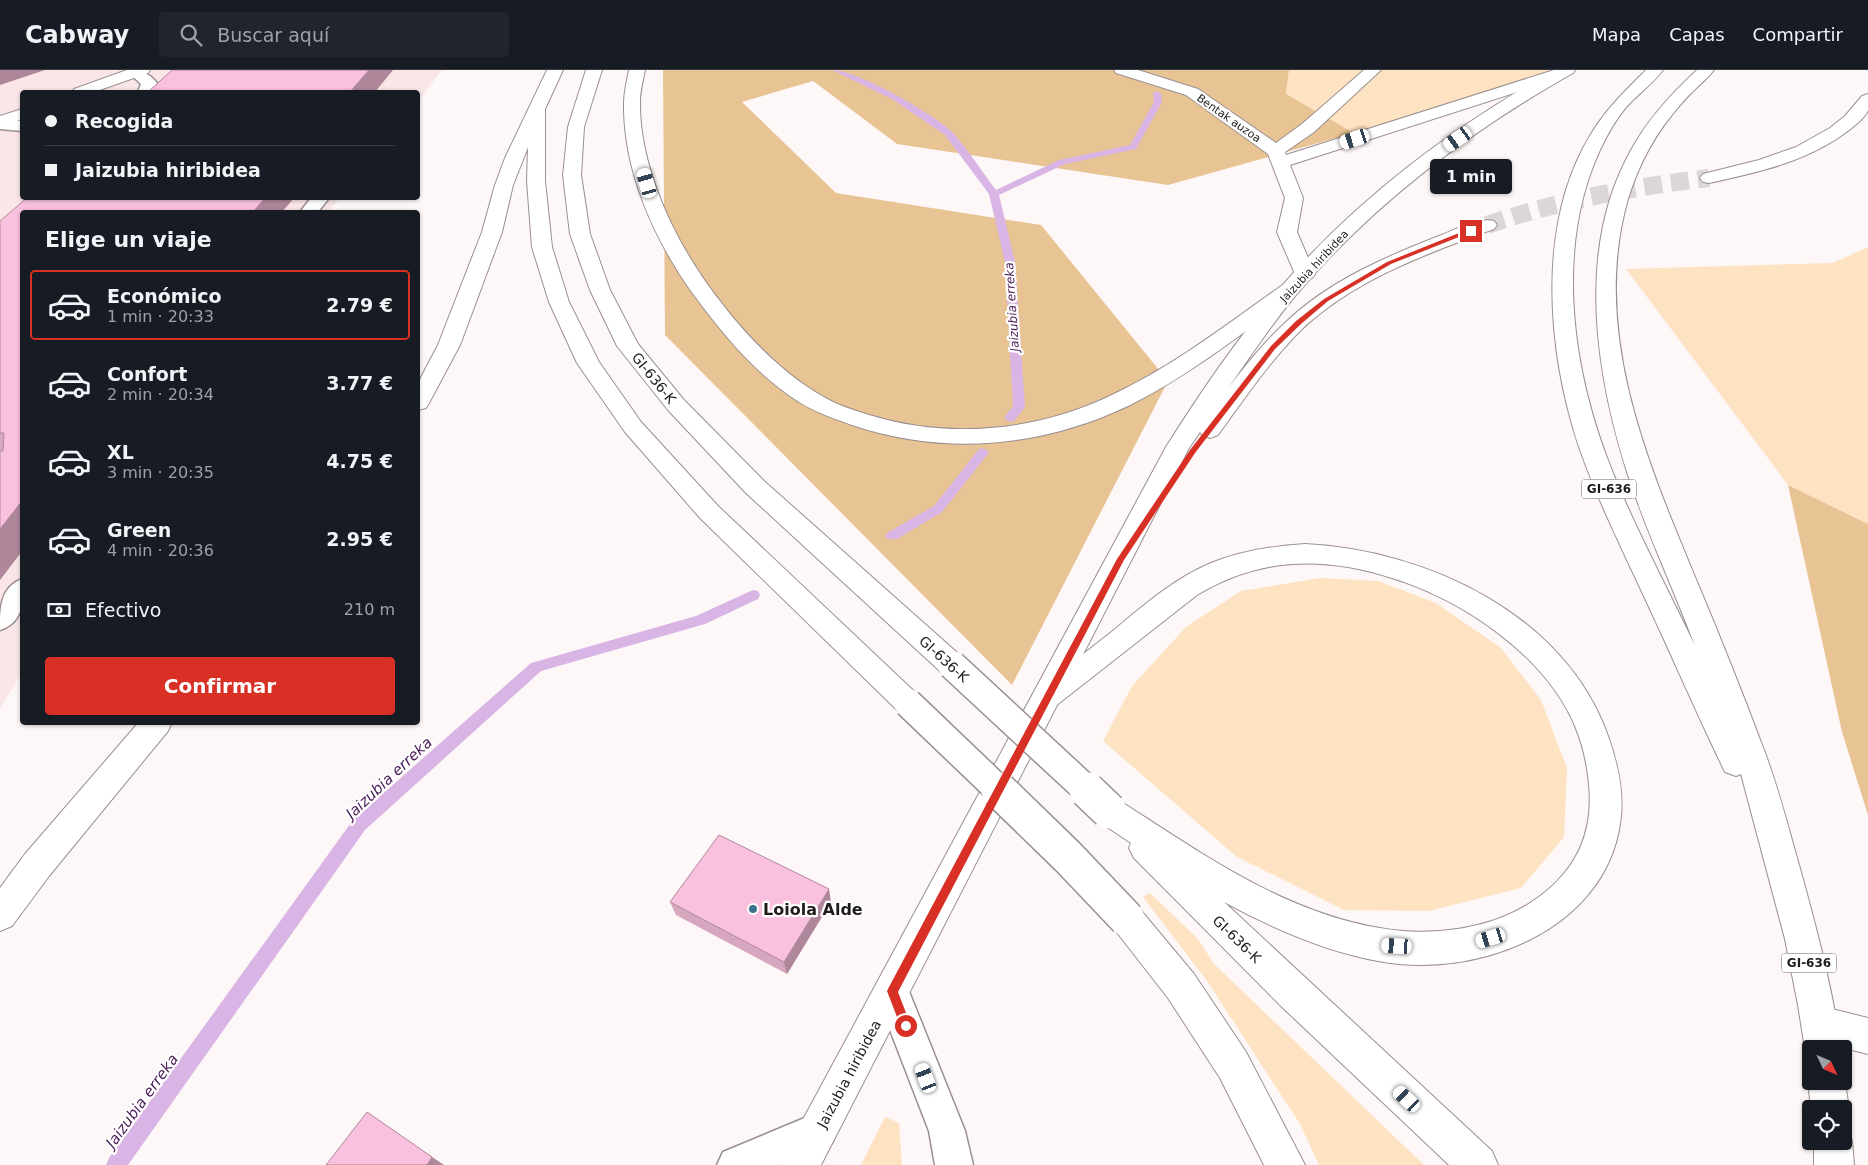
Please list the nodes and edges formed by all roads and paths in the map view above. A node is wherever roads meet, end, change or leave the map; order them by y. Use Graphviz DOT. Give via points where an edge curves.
graph roads {
  1 [pos="555,70"];
  2 [pos="594,70"];
  3 [pos="637,70"];
  4 [pos="1122,70"];
  5 [pos="1373,70"];
  6 [pos="1655,70"];
  7 [pos="1706,70"];
  8 [pos="139,71"];
  9 [pos="1564,72"];
  10 [pos="86,90"];
  11 [pos="146,90"];
  12 [pos="1868,99"];
  13 [pos="537,110"];
  14 [pos="20,115"];
  15 [pos="0,123"];
  16 [pos="20,126"];
  17 [pos="1278,157"];
  18 [pos="1709,178"];
  19 [pos="318,200"];
  20 [pos="311,210"];
  21 [pos="1487,225"];
  22 [pos="1298,281"];
  23 [pos="420,399"];
  24 [pos="1121,559"];
  25 [pos="20,592"];
  26 [pos="0,620"];
  27 [pos="1048,696"];
  28 [pos="154,725"];
  29 [pos="1109,812"];
  30 [pos="1793,904"];
  31 [pos="0,915"];
  32 [pos="892,991"];
  33 [pos="1821,1036"];
  34 [pos="1868,1036"];
  35 [pos="819,1130"];
  36 [pos="1833,1150"];
  37 [pos="736,1165"];
  38 [pos="800,1165"];
  39 [pos="954,1165"];
  40 [pos="1285,1165"];
  41 [pos="1478,1165"];
  42 [pos="1834,1165"];
  1 -- 13 [label="main road"];
  2 -- 29 [label="main road, GI-636-K, bridge" via="576,127 572,175 580,234 600,290 628,346 676,405 755,487"];
  3 -- 22 [label="main road" via="632,104 638,149 652,200 669,240 694,280 749,349 780,377 823,407 870,424 928,436 984,437 1042,428 1096,411 1196,354"];
  4 -- 17 [label="main road, Bentak auzoa" via="1192,92"];
  5 -- 17 [label="main road, Bentak auzoa"];
  6 -- 30 [label="main road, GI-636" via="1625,98 1606,124 1577,183 1562,256 1567,348 1598,466 1739,769"];
  7 -- 30 [label="main road, GI-636" via="1665,110 1632,163 1620,194 1607,266 1611,357 1638,471 1756,771"];
  8 -- 10 [label="main road"];
  8 -- 11 [label="lane" via="148,83"];
  9 -- 17 [label="main road"];
  9 -- 22 [label="main road, Jaizubia hiribidea" via="1511,102 1445,148 1349,229"];
  12 -- 18 [label="main road" via="1851,120 1823,140 1753,168"];
  13 -- 23 [label="main road" via="504,185 492,232 466,303 449,345"];
  13 -- 40 [label="main road, bridge" via="536,181 542,247 559,302 588,363 633,427 709,512 1068,857 1127,919 1181,986 1233,1065"];
  14 -- 15 [label="main road"];
  15 -- 16 [label="lane"];
  17 -- 22 [label="main road" via="1294,198 1287,232"];
  19 -- 20 [label="lane"];
  21 -- 24 [label="main road, Jaizubia hiribidea" via="1389,263 1326,300 1298,322 1273,347 1193,452"];
  22 -- 24 [label="main road, Jaizubia hiribidea" via="1229,369 1178,447"];
  24 -- 27 [label="main road, Jaizubia hiribidea"];
  25 -- 26 [label="lane"];
  27 -- 29 [label="main road" via="1184,588 1212,573 1243,562 1277,556 1314,554 1351,558 1390,566 1428,579 1500,619 1531,645 1559,675 1581,708 1596,743 1606,779 1606,815 1598,850 1580,881 1554,908 1519,929 1477,942 1430,948 1380,945 1330,933 1282,914 1188,863"];
  27 -- 32 [label="main road, Jaizubia hiribidea"];
  28 -- 31 [label="main road" via="43,858"];
  29 -- 41 [label="main road, GI-636-K" via="1194,898"];
  30 -- 33 [label="main road, GI-636" via="1808,959"];
  32 -- 35 [label="main road, Jaizubia hiribidea"];
  32 -- 39 [label="lane" via="947,1131"];
  33 -- 34 [label="main road"];
  35 -- 37 [label="lane"];
  35 -- 38 [label="main road, Jaizubia hiribidea"];
  36 -- 42 [label="main road"];
}
